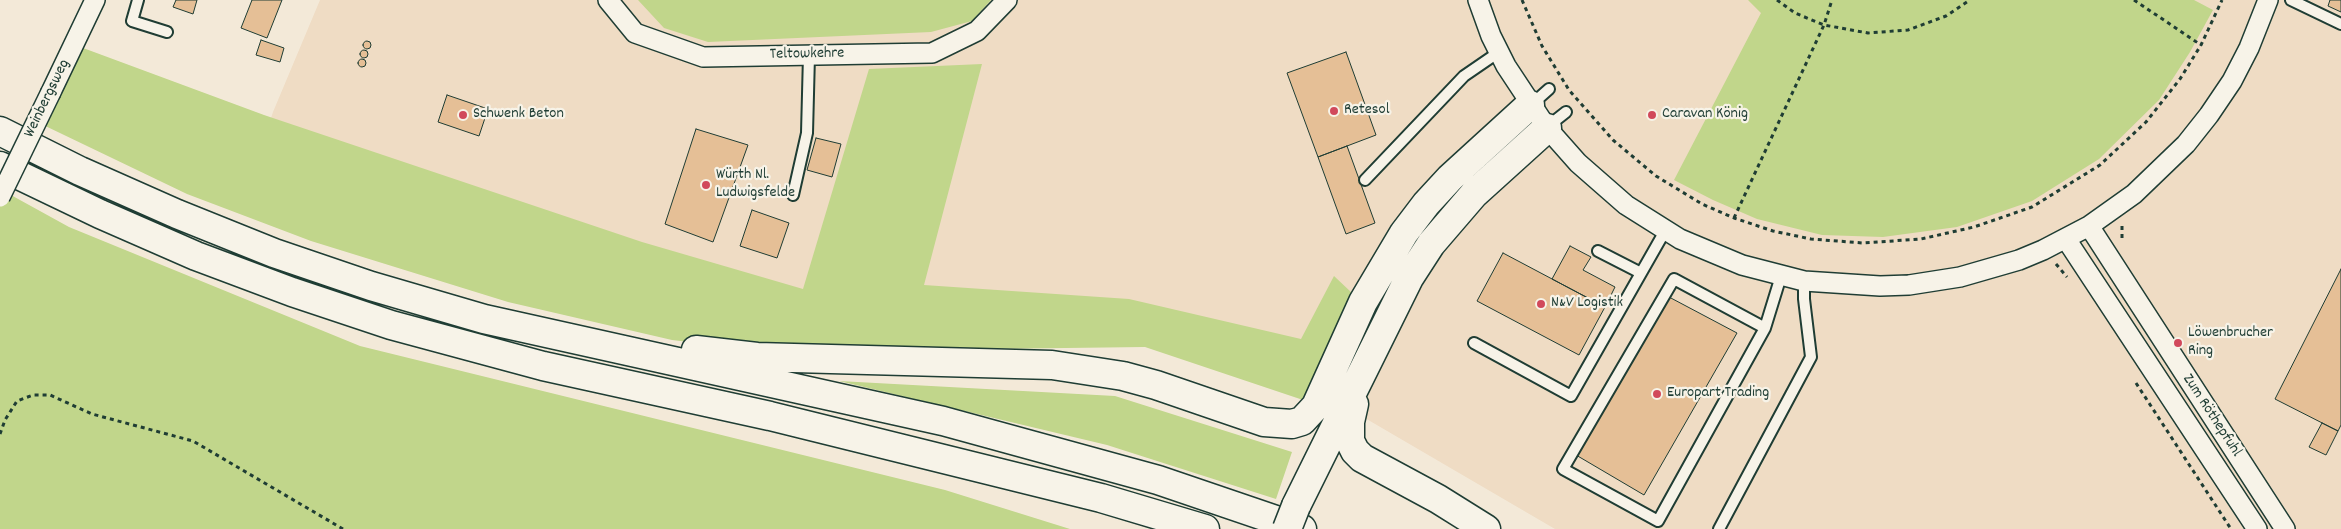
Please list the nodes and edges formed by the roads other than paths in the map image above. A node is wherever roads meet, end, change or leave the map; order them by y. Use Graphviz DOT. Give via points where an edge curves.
graph roads {
  1 [pos="95,0"];
  2 [pos="138,0"];
  3 [pos="608,0"];
  4 [pos="1007,0"];
  5 [pos="1478,0"];
  6 [pos="2268,0"];
  7 [pos="2291,0"];
  8 [pos="2341,24"];
  9 [pos="167,32"];
  10 [pos="1499,52"];
  11 [pos="809,55"];
  12 [pos="1539,97"];
  13 [pos="1556,120"];
  14 [pos="0,131"];
  15 [pos="0,166"];
  16 [pos="1365,180"];
  17 [pos="793,195"];
  18 [pos="0,197"];
  19 [pos="1665,231"];
  20 [pos="2094,234"];
  21 [pos="2071,246"];
  22 [pos="1598,251"];
  23 [pos="1641,273"];
  24 [pos="1781,276"];
  25 [pos="1804,281"];
  26 [pos="484,319"];
  27 [pos="1765,328"];
  28 [pos="1474,343"];
  29 [pos="1349,369"];
  30 [pos="1295,521"];
  31 [pos="1205,529"];
  32 [pos="1486,529"];
  33 [pos="1719,529"];
  34 [pos="2257,529"];
  35 [pos="2285,529"];
  1 -- 18 [label="street, Weinbergsweg, bridge"];
  2 -- 9 [label="lane" via="132,21"];
  3 -- 11 [label="street, Teltowkehre" via="635,33 703,57"];
  4 -- 11 [label="street, Teltowkehre" via="977,31 932,53"];
  5 -- 10 [label="street"];
  6 -- 20 [label="street" via="2249,48 2210,115 2157,174"];
  7 -- 8 [label="lane"];
  10 -- 12 [label="street"];
  10 -- 16 [label="lane" via="1464,76"];
  11 -- 17 [label="lane" via="807,133"];
  12 -- 13 [label="street"];
  12 -- 29 [label="highway" via="1450,178 1404,233 1363,302"];
  13 -- 19 [label="street" via="1596,181"];
  13 -- 29 [label="highway" via="1474,194 1431,244"];
  14 -- 26 [label="highway" via="128,194 258,247 371,286"];
  15 -- 31 [label="highway" via="196,256 391,325 551,368 770,416 1101,498"];
  19 -- 23 [label="lane"];
  19 -- 24 [label="street" via="1723,258"];
  20 -- 21 [label="street"];
  20 -- 35 [label="street, Zum Röthepfuhl"];
  21 -- 25 [label="street" via="2043,250 1997,267 1935,282 1880,286"];
  21 -- 34 [label="street, Zum Röthepfuhl"];
  22 -- 23 [label="lane"];
  23 -- 28 [label="lane" via="1571,396"];
  24 -- 25 [label="street"];
  24 -- 27 [label="lane"];
  25 -- 33 [label="lane" via="1811,357"];
  26 -- 29 [label="highway" via="757,358 1013,363 1088,370 1156,385 1280,425 1297,422 1310,415"];
  26 -- 30 [label="highway" via="943,421"];
  27 -- 27 [label="lane" via="1658,520 1563,469 1674,279"];
  29 -- 30 [label="highway" via="1310,470"];
  29 -- 32 [label="highway" via="1350,432 1355,451"];
}
